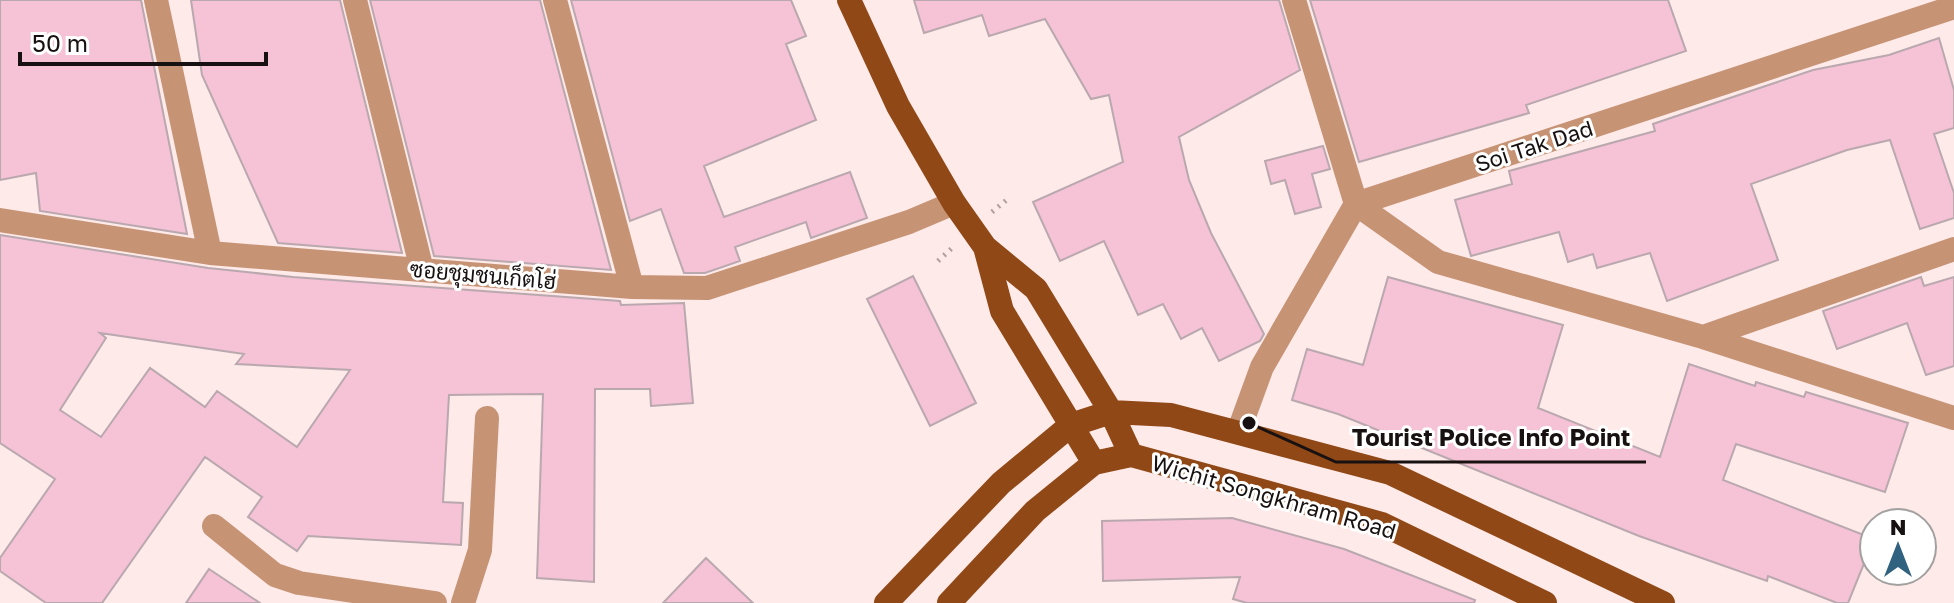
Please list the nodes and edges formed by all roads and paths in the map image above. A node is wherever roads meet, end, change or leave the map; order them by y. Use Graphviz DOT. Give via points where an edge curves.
graph roads {
  1 [pos="156,0"];
  2 [pos="355,0"];
  3 [pos="555,0"];
  4 [pos="849,0"];
  5 [pos="1294,0"];
  6 [pos="1954,7"];
  7 [pos="954,203"];
  8 [pos="1356,204"];
  9 [pos="0,220"];
  10 [pos="985,247"];
  11 [pos="1954,249"];
  12 [pos="210,253"];
  13 [pos="422,270"];
  14 [pos="632,287"];
  15 [pos="1703,337"];
  16 [pos="1111,412"];
  17 [pos="487,418"];
  18 [pos="1954,418"];
  19 [pos="1071,425"];
  20 [pos="1239,430"];
  21 [pos="1131,455"];
  22 [pos="1094,463"];
  23 [pos="214,526"];
  24 [pos="435,603"];
  25 [pos="463,603"];
  26 [pos="886,603"];
  27 [pos="949,603"];
  28 [pos="1545,603"];
  29 [pos="1663,603"];
  1 -- 12 [label="street"];
  2 -- 13 [label="street"];
  3 -- 14 [label="street"];
  4 -- 7 [label="main road, Wichit Songkhram Road" via="898,106"];
  5 -- 8 [label="street"];
  6 -- 8 [label="street, Soi Tak Dad"];
  7 -- 10 [label="main road, Wichit Songkhram Road"];
  7 -- 14 [label="street, ซอยชุมชนเก็ตโฮ่" via="707,288"];
  8 -- 15 [label="street" via="1438,262"];
  8 -- 20 [label="street" via="1262,367"];
  9 -- 12 [label="street, ซอยชุมชนเก็ตโฮ่"];
  10 -- 16 [label="main road, Wichit Songkhram Road" via="1036,289"];
  10 -- 19 [label="main road, Wichit Songkhram Road" via="1002,311"];
  11 -- 15 [label="street"];
  12 -- 13 [label="street, ซอยชุมชนเก็ตโฮ่"];
  13 -- 14 [label="street, ซอยชุมชนเก็ตโฮ่"];
  15 -- 18 [label="street"];
  16 -- 19 [label="main road"];
  16 -- 20 [label="main road" via="1171,415"];
  16 -- 21 [label="main road, Wichit Songkhram Road"];
  17 -- 25 [label="street" via="480,550"];
  19 -- 22 [label="main road, Wichit Songkhram Road"];
  19 -- 26 [label="main road" via="1001,483"];
  20 -- 29 [label="main road" via="1390,473"];
  21 -- 22 [label="main road, Wichit Songkhram Road"];
  21 -- 28 [label="main road, Wichit Songkhram Road" via="1382,524"];
  22 -- 27 [label="main road, Wichit Songkhram Road" via="1035,511"];
  23 -- 24 [label="street" via="275,575"];
}
